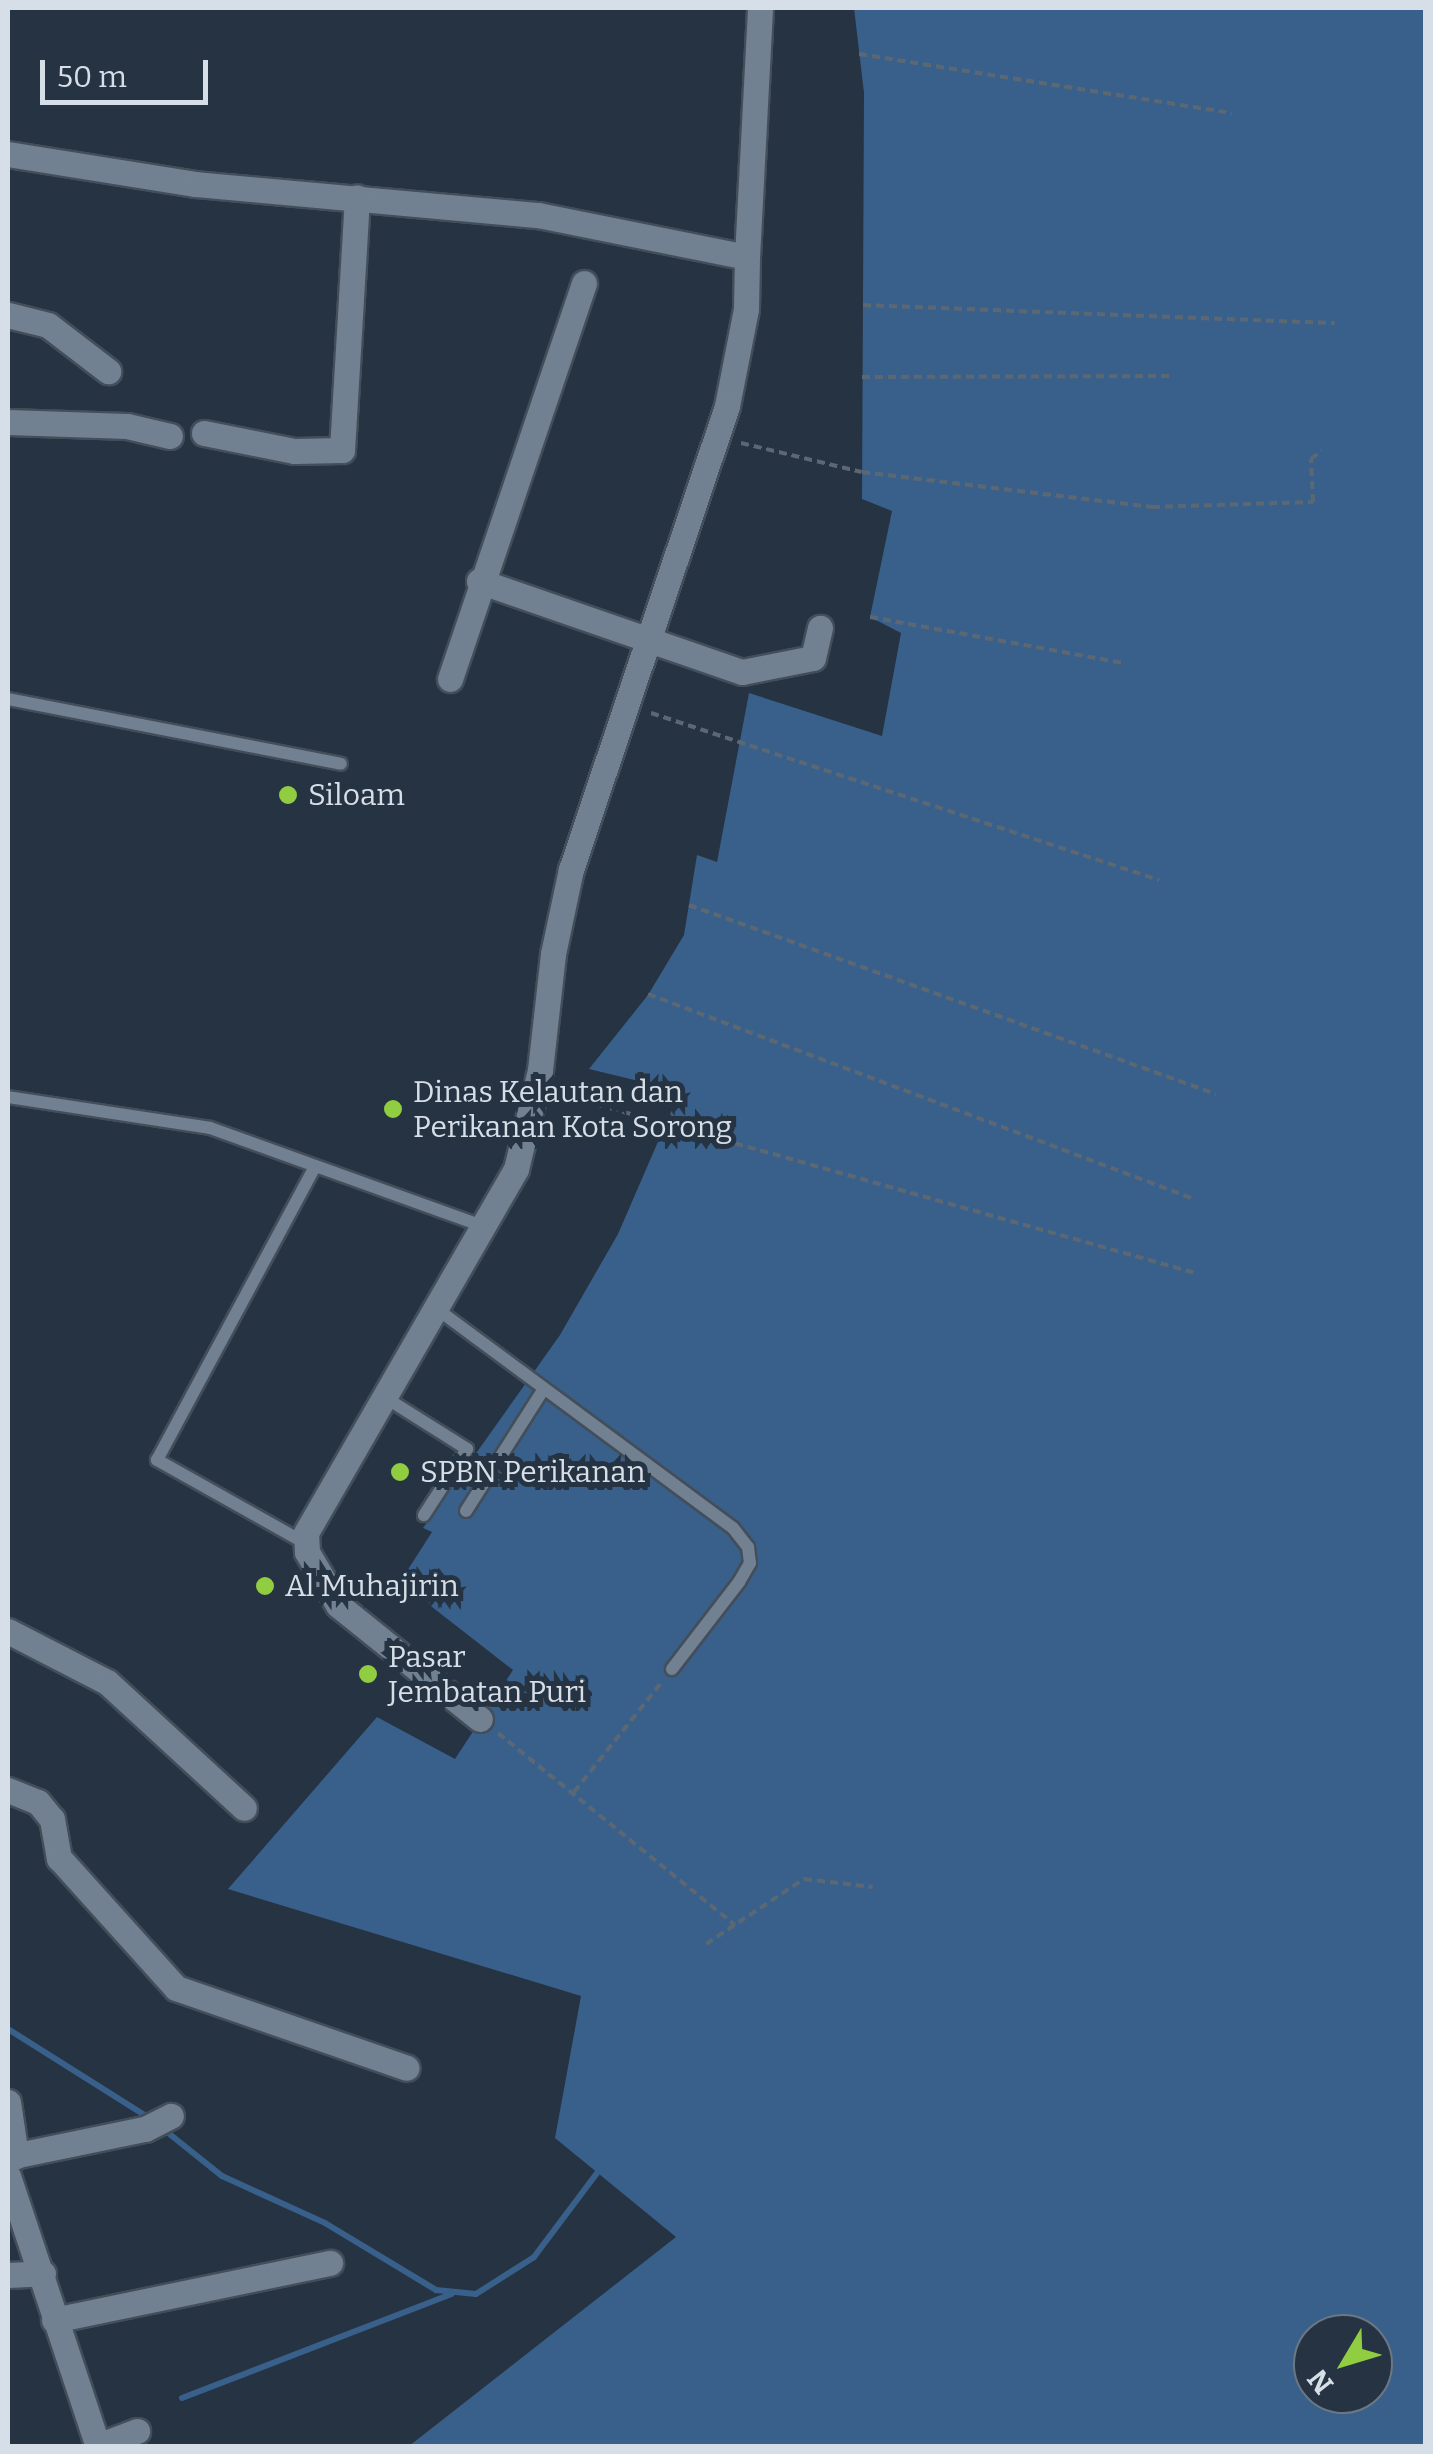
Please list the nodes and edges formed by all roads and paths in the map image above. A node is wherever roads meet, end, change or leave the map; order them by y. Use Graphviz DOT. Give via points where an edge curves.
graph roads {
  1 [pos="760,8"];
  2 [pos="859,54"];
  3 [pos="1232,113"];
  4 [pos="8,154"];
  5 [pos="358,197"];
  6 [pos="747,258"];
  7 [pos="584,283"];
  8 [pos="862,305"];
  9 [pos="8,315"];
  10 [pos="1335,323"];
  11 [pos="108,371"];
  12 [pos="1171,376"];
  13 [pos="862,377"];
  14 [pos="8,422"];
  15 [pos="204,433"];
  16 [pos="170,436"];
  17 [pos="716,438"];
  18 [pos="1322,450"];
  19 [pos="478,580"];
  20 [pos="870,617"];
  21 [pos="820,628"];
  22 [pos="653,640"];
  23 [pos="1122,663"];
  24 [pos="450,680"];
  25 [pos="8,698"];
  26 [pos="627,704"];
  27 [pos="340,764"];
  28 [pos="1159,880"];
  29 [pos="689,904"];
  30 [pos="648,994"];
  31 [pos="537,1088"];
  32 [pos="1216,1094"];
  33 [pos="8,1097"];
  34 [pos="315,1168"];
  35 [pos="1194,1199"];
  36 [pos="484,1227"];
  37 [pos="1195,1273"];
  38 [pos="437,1309"];
  39 [pos="544,1390"];
  40 [pos="386,1398"];
  41 [pos="466,1511"];
  42 [pos="424,1515"];
  43 [pos="305,1543"];
  44 [pos="8,1630"];
  45 [pos="672,1669"];
  46 [pos="480,1719"];
  47 [pos="8,1790"];
  48 [pos="574,1792"];
  49 [pos="244,1808"];
  50 [pos="873,1887"];
  51 [pos="735,1925"];
  52 [pos="706,1944"];
  53 [pos="407,2068"];
  54 [pos="8,2102"];
  55 [pos="162,2121"];
  56 [pos="10,2163"];
  57 [pos="330,2263"];
  58 [pos="43,2273"];
  59 [pos="8,2274"];
  60 [pos="54,2320"];
  61 [pos="137,2431"];
  62 [pos="98,2446"];
  1 -- 6 [label="street"];
  2 -- 3 [label="path"];
  4 -- 5 [label="street" via="81,170"];
  5 -- 6 [label="street" via="555,218"];
  5 -- 15 [label="street" via="342,450 294,451"];
  6 -- 17 [label="street" via="739,358"];
  7 -- 19 [label="street"];
  8 -- 10 [label="path"];
  9 -- 11 [label="street" via="48,325"];
  12 -- 13 [label="path"];
  14 -- 16 [label="street" via="127,426"];
  17 -- 18 [label="path" via="862,472 1152,507 1313,502 1311,459"];
  17 -- 22 [label="street"];
  19 -- 22 [label="street"];
  19 -- 24 [label="street"];
  20 -- 23 [label="path"];
  21 -- 22 [label="street" via="812,658 750,673"];
  22 -- 26 [label="street"];
  25 -- 27 [label="lane"];
  26 -- 28 [label="path" via="739,748"];
  26 -- 31 [label="street" via="571,870"];
  29 -- 32 [label="path"];
  30 -- 35 [label="path"];
  31 -- 36 [label="street" via="516,1168"];
  31 -- 37 [label="path"];
  33 -- 34 [label="lane" via="210,1128"];
  34 -- 36 [label="lane"];
  34 -- 43 [label="lane" via="157,1460"];
  36 -- 38 [label="street"];
  38 -- 39 [label="lane"];
  38 -- 40 [label="street"];
  39 -- 41 [label="lane"];
  39 -- 45 [label="lane" via="732,1528 748,1548 750,1563 739,1582"];
  40 -- 42 [label="lane" via="467,1449"];
  40 -- 43 [label="street"];
  43 -- 46 [label="street" via="338,1604"];
  44 -- 49 [label="street" via="107,1682"];
  45 -- 48 [label="path"];
  46 -- 48 [label="path"];
  47 -- 53 [label="street" via="38,1802 52,1818 59,1858 176,1988"];
  48 -- 51 [label="path"];
  50 -- 51 [label="path" via="804,1879"];
  51 -- 52 [label="path"];
  54 -- 56 [label="street"];
  55 -- 56 [label="street"];
  56 -- 58 [label="street"];
  57 -- 60 [label="street"];
  58 -- 59 [label="street"];
  58 -- 60 [label="street"];
  60 -- 62 [label="street"];
  61 -- 62 [label="street"];
}
